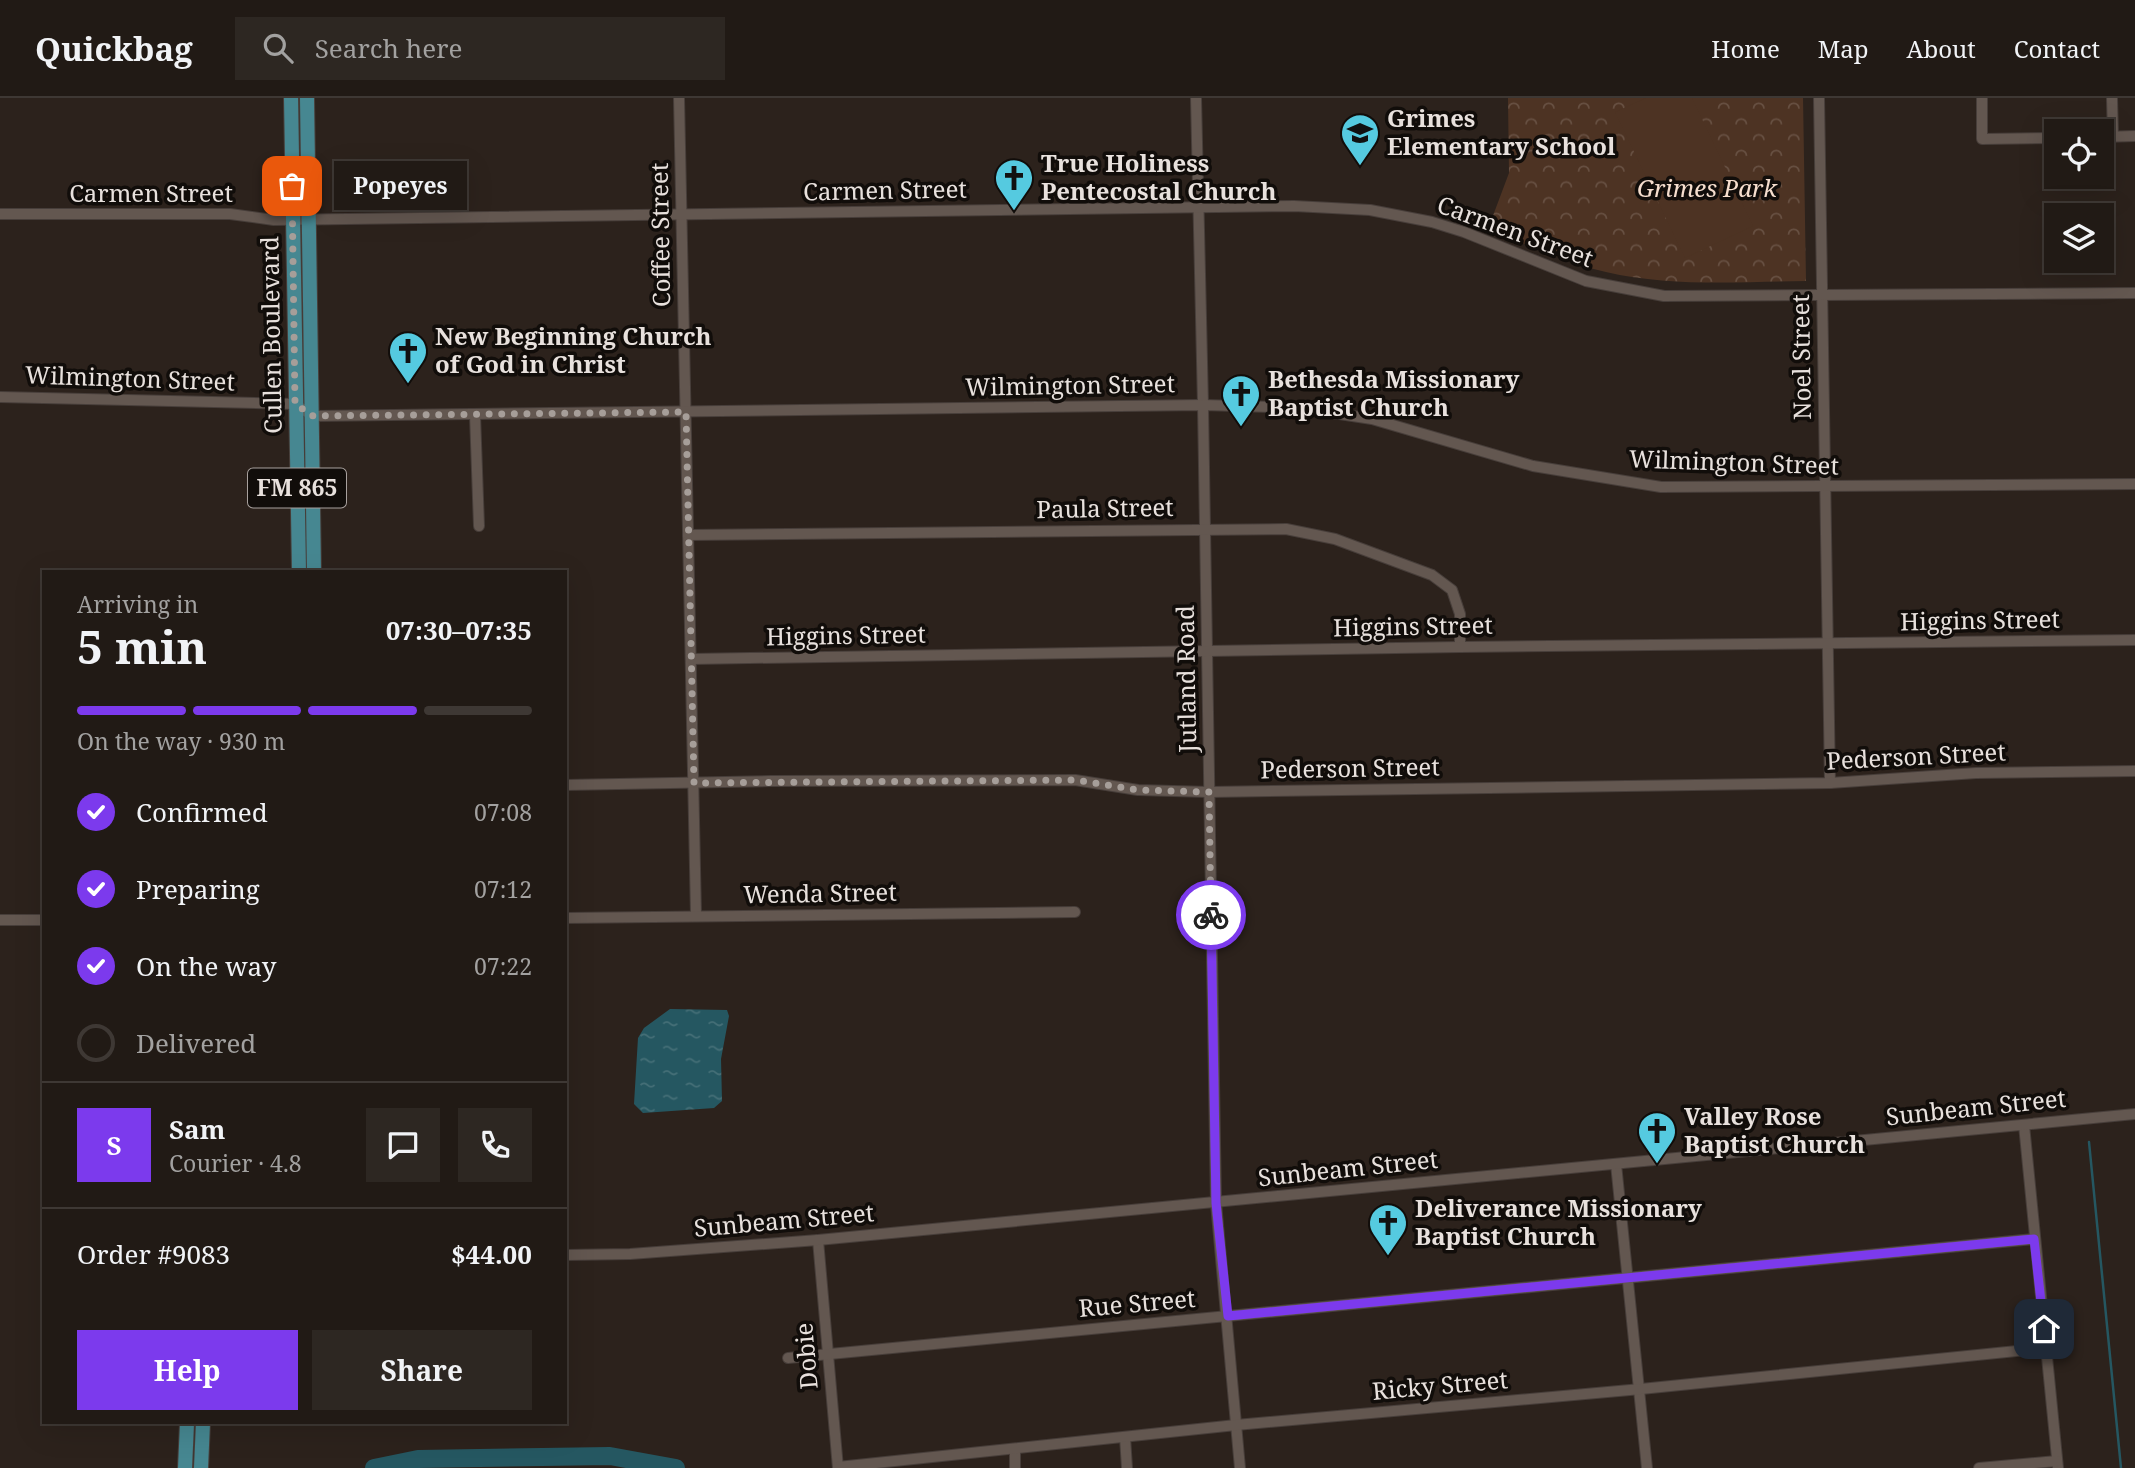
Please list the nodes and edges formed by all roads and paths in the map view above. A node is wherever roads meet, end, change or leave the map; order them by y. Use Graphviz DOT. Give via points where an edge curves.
graph roads {
  1 [pos="291,98"];
  2 [pos="307,98"];
  3 [pos="679,98"];
  4 [pos="1196,98"];
  5 [pos="1819,98"];
  6 [pos="1982,98"];
  7 [pos="2112,98"];
  8 [pos="2110,119"];
  9 [pos="2135,136"];
  10 [pos="2114,137"];
  11 [pos="2044,138"];
  12 [pos="1198,207"];
  13 [pos="0,214"];
  14 [pos="681,214"];
  15 [pos="293,220"];
  16 [pos="310,220"];
  17 [pos="2135,292"];
  18 [pos="1822,296"];
  19 [pos="0,397"];
  20 [pos="295,404"];
  21 [pos="1203,405"];
  22 [pos="686,412"];
  23 [pos="475,415"];
  24 [pos="313,416"];
  25 [pos="2135,484"];
  26 [pos="1825,488"];
  27 [pos="479,526"];
  28 [pos="1204,528"];
  29 [pos="688,535"];
  30 [pos="314,551"];
  31 [pos="298,553"];
  32 [pos="299,570"];
  33 [pos="314,570"];
  34 [pos="2135,640"];
  35 [pos="1828,644"];
  36 [pos="1460,647"];
  37 [pos="1208,652"];
  38 [pos="691,659"];
  39 [pos="2135,771"];
  40 [pos="694,783"];
  41 [pos="1830,783"];
  42 [pos="567,785"];
  43 [pos="1209,792"];
  44 [pos="1075,912"];
  45 [pos="696,916"];
  46 [pos="567,918"];
  47 [pos="0,920"];
  48 [pos="42,920"];
  49 [pos="2135,1114"];
  50 [pos="2024,1125"];
  51 [pos="1616,1164"];
  52 [pos="1216,1203"];
  53 [pos="2034,1239"];
  54 [pos="818,1240"];
  55 [pos="567,1255"];
  56 [pos="1629,1279"];
  57 [pos="1228,1316"];
  58 [pos="2046,1348"];
  59 [pos="828,1355"];
  60 [pos="788,1358"];
  61 [pos="1640,1388"];
  62 [pos="187,1424"];
  63 [pos="203,1424"];
  64 [pos="1236,1425"];
  65 [pos="1125,1437"];
  66 [pos="1015,1449"];
  67 [pos="2057,1464"];
  68 [pos="838,1467"];
  69 [pos="185,1468"];
  70 [pos="201,1468"];
  71 [pos="1015,1468"];
  72 [pos="1127,1468"];
  73 [pos="1240,1468"];
  74 [pos="1647,1468"];
  75 [pos="1979,1468"];
  1 -- 15 [label="main road, Cullen Boulevard / FM 865"];
  2 -- 16 [label="main road, Cullen Boulevard / FM 865"];
  3 -- 14 [label="street, Coffee Street"];
  4 -- 12 [label="street, Jutland Road"];
  5 -- 18 [label="street, Noel Street"];
  6 -- 11 [label="street" via="1982,139"];
  7 -- 8 [label="street"];
  9 -- 10 [label="street"];
  12 -- 14 [label="street, Carmen Street"];
  12 -- 18 [label="street, Carmen Street" via="1294,206 1403,216 1464,232 1586,281 1664,296"];
  12 -- 21 [label="street, Jutland Road"];
  13 -- 15 [label="street, Carmen Street" via="230,214"];
  14 -- 16 [label="street, Carmen Street"];
  14 -- 22 [label="street, Coffee Street"];
  15 -- 16 [label="street, Carmen Street"];
  15 -- 20 [label="main road, Cullen Boulevard / FM 865"];
  16 -- 24 [label="main road, Cullen Boulevard / FM 865"];
  17 -- 18 [label="street, Carmen Street"];
  18 -- 26 [label="street, Noel Street"];
  19 -- 20 [label="street, Wilmington Street"];
  20 -- 24 [label="street"];
  20 -- 31 [label="main road, Cullen Boulevard / FM 865"];
  21 -- 22 [label="street, Wilmington Street"];
  21 -- 26 [label="street, Wilmington Street" via="1301,408 1372,419 1533,466 1661,487"];
  21 -- 28 [label="street, Jutland Road"];
  22 -- 23 [label="street, Wilmington Street"];
  22 -- 29 [label="street, Coffee Street"];
  23 -- 24 [label="street, Wilmington Street"];
  23 -- 27 [label="street"];
  24 -- 30 [label="main road, Cullen Boulevard / FM 865"];
  25 -- 26 [label="street, Wilmington Street"];
  26 -- 35 [label="street, Noel Street"];
  28 -- 29 [label="street, Paula Street"];
  28 -- 36 [label="street, Paula Street" via="1286,529 1335,539 1432,575 1452,590 1460,614"];
  28 -- 37 [label="street, Jutland Road"];
  29 -- 38 [label="street, Coffee Street"];
  30 -- 31 [label="main road"];
  30 -- 33 [label="main road, Cullen Boulevard / FM 865"];
  31 -- 32 [label="main road, Cullen Boulevard / FM 865"];
  34 -- 35 [label="street, Higgins Street"];
  35 -- 36 [label="street, Higgins Street"];
  35 -- 41 [label="street, Noel Street"];
  36 -- 37 [label="street, Higgins Street"];
  37 -- 38 [label="street, Higgins Street"];
  37 -- 43 [label="street, Jutland Road"];
  38 -- 40 [label="street, Coffee Street"];
  39 -- 41 [label="street, Pederson Street"];
  40 -- 42 [label="street, Pederson Street"];
  40 -- 43 [label="street, Pederson Street" via="1075,780 1138,790"];
  40 -- 45 [label="street, Coffee Street"];
  41 -- 43 [label="street, Pederson Street"];
  43 -- 52 [label="street, Jutland Road"];
  44 -- 45 [label="street, Wenda Street"];
  45 -- 46 [label="street, Wenda Street"];
  47 -- 48 [label="street"];
  49 -- 50 [label="street, Sunbeam Street"];
  50 -- 51 [label="street, Sunbeam Street"];
  50 -- 53 [label="street"];
  51 -- 52 [label="street, Sunbeam Street"];
  51 -- 56 [label="street"];
  52 -- 54 [label="street, Sunbeam Street"];
  52 -- 57 [label="street, Jutland Road"];
  53 -- 56 [label="street, Rue Street"];
  53 -- 58 [label="street"];
  54 -- 55 [label="street, Sunbeam Street"];
  54 -- 59 [label="street, Dobie"];
  56 -- 57 [label="street, Rue Street"];
  56 -- 61 [label="street"];
  57 -- 59 [label="street, Rue Street"];
  57 -- 64 [label="street, Jutland Road"];
  58 -- 61 [label="street, Ricky Street"];
  58 -- 67 [label="street"];
  59 -- 60 [label="street, Rue Street"];
  59 -- 68 [label="street, Dobie"];
  61 -- 64 [label="street, Ricky Street"];
  61 -- 74 [label="street"];
  62 -- 69 [label="main road"];
  63 -- 70 [label="main road"];
  64 -- 65 [label="street, Ricky Street"];
  64 -- 73 [label="street, Jutland Road"];
  65 -- 66 [label="street, Ricky Street"];
  65 -- 72 [label="street"];
  66 -- 68 [label="street, Ricky Street"];
  66 -- 71 [label="street"];
  67 -- 75 [label="street"];
}
